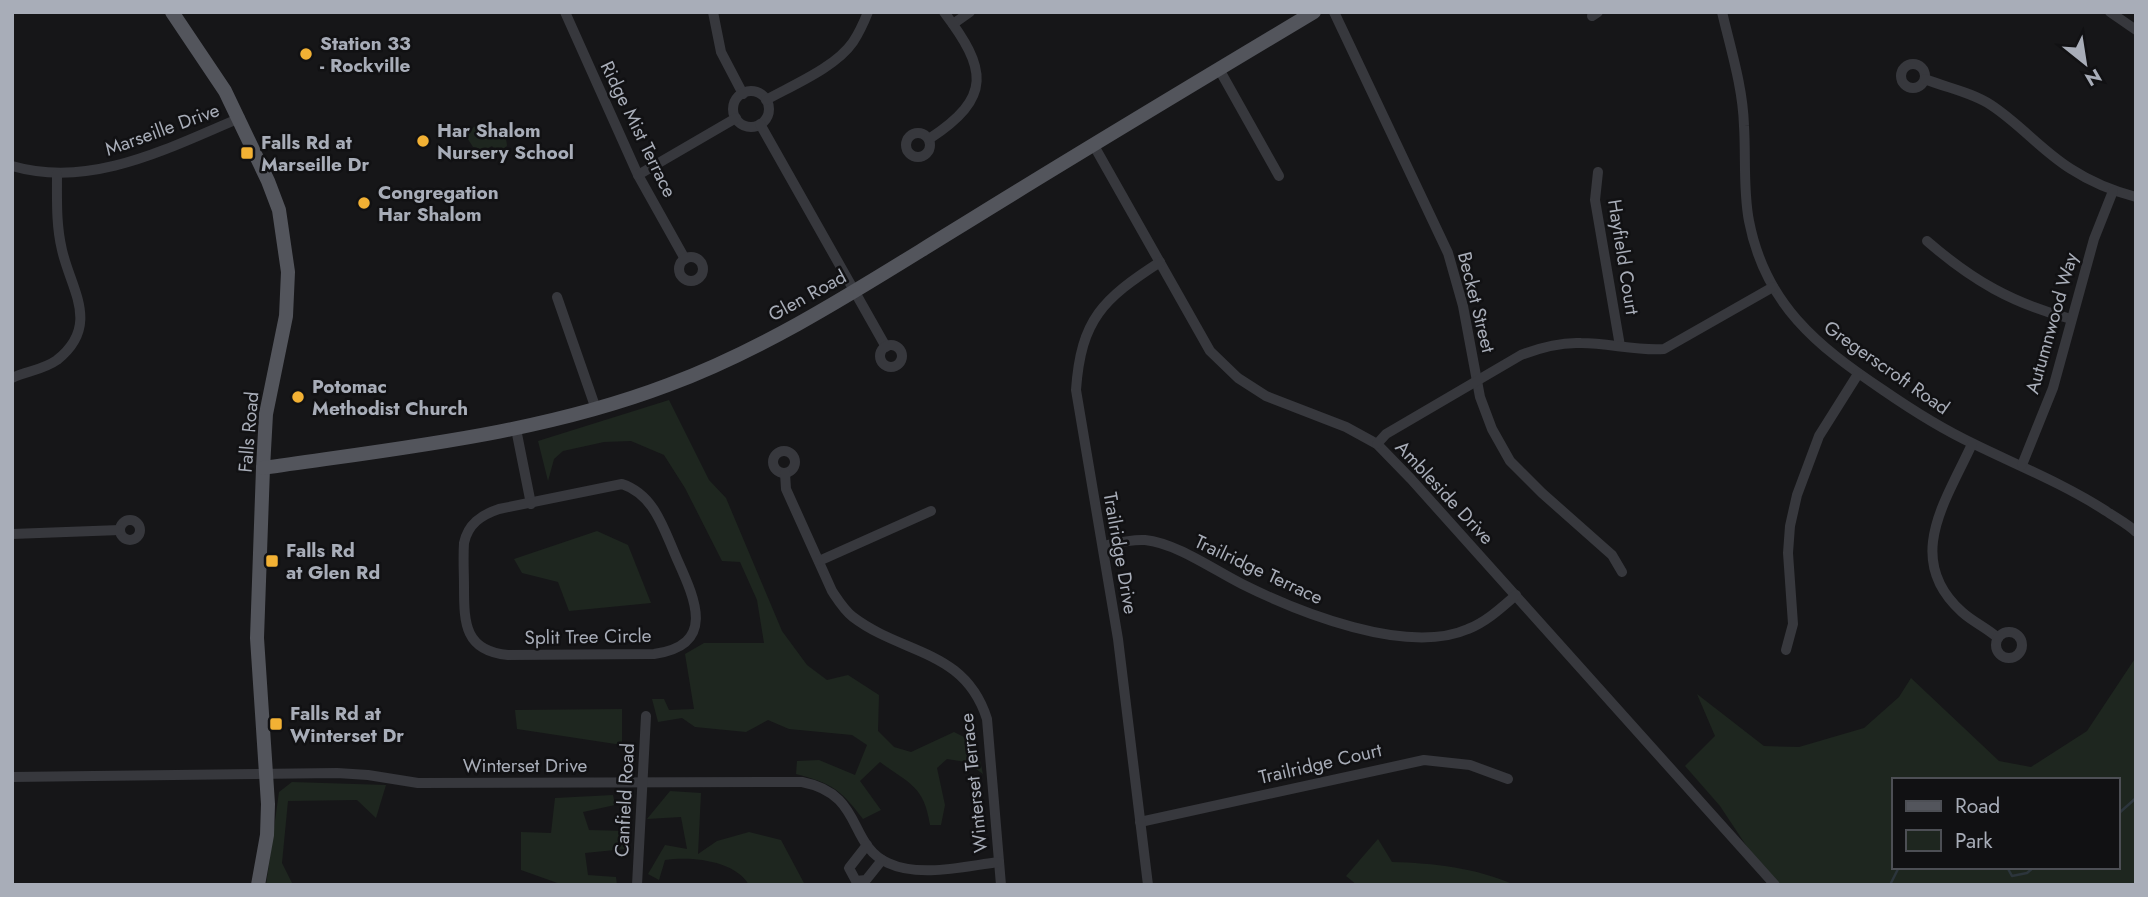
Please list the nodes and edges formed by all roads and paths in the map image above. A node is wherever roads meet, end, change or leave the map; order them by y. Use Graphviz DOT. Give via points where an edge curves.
graph roads {
  1 [pos="172,12"];
  2 [pos="565,12"];
  3 [pos="713,12"];
  4 [pos="868,12"];
  5 [pos="944,12"];
  6 [pos="970,12"];
  7 [pos="1314,12"];
  8 [pos="1334,12"];
  9 [pos="1722,12"];
  10 [pos="2109,12"];
  11 [pos="953,24"];
  12 [pos="2136,30"];
  13 [pos="1219,69"];
  14 [pos="1925,79"];
  15 [pos="743,94"];
  16 [pos="766,100"];
  17 [pos="240,118"];
  18 [pos="736,118"];
  19 [pos="760,124"];
  20 [pos="929,139"];
  21 [pos="1093,144"];
  22 [pos="12,166"];
  23 [pos="1598,173"];
  24 [pos="57,174"];
  25 [pos="638,175"];
  26 [pos="1279,176"];
  27 [pos="2113,191"];
  28 [pos="2136,197"];
  29 [pos="1927,241"];
  30 [pos="685,259"];
  31 [pos="1160,262"];
  32 [pos="1773,287"];
  33 [pos="855,291"];
  34 [pos="557,297"];
  35 [pos="2071,320"];
  36 [pos="1620,346"];
  37 [pos="886,347"];
  38 [pos="1858,373"];
  39 [pos="12,378"];
  40 [pos="1478,380"];
  41 [pos="596,410"];
  42 [pos="516,429"];
  43 [pos="1377,444"];
  44 [pos="1972,444"];
  45 [pos="2022,465"];
  46 [pos="263,468"];
  47 [pos="785,473"];
  48 [pos="531,503"];
  49 [pos="931,511"];
  50 [pos="120,530"];
  51 [pos="2135,531"];
  52 [pos="12,534"];
  53 [pos="1103,546"];
  54 [pos="819,561"];
  55 [pos="1622,572"];
  56 [pos="1516,595"];
  57 [pos="1998,638"];
  58 [pos="1786,650"];
  59 [pos="646,716"];
  60 [pos="267,773"];
  61 [pos="12,777"];
  62 [pos="1508,779"];
  63 [pos="643,782"];
  64 [pos="1140,822"];
  65 [pos="867,845"];
  66 [pos="882,860"];
  67 [pos="999,862"];
  68 [pos="258,885"];
  69 [pos="637,885"];
  70 [pos="1001,885"];
  71 [pos="1148,885"];
  72 [pos="1775,885"];
  1 -- 17 [label="main road, Falls Road"];
  2 -- 25 [label="street, Ridge Mist Terrace"];
  3 -- 15 [label="street" via="721,52"];
  4 -- 16 [label="street" via="853,42 834,61"];
  5 -- 11 [label="street"];
  6 -- 11 [label="street"];
  7 -- 13 [label="main road, Glen Road"];
  8 -- 40 [label="street, Becket Street" via="1448,253"];
  9 -- 32 [label="street, Gregerscroft Road" via="1741,89 1749,220"];
  10 -- 12 [label="street"];
  11 -- 20 [label="street" via="973,56 976,85 955,123"];
  13 -- 21 [label="main road, Glen Road"];
  13 -- 26 [label="street"];
  14 -- 27 [label="street" via="1988,104 2070,169"];
  15 -- 16 [label="street" via="756,92"];
  15 -- 18 [label="street" via="734,103"];
  16 -- 19 [label="street" via="769,113"];
  17 -- 24 [label="street, Marseille Drive" via="135,161"];
  17 -- 46 [label="main road, Falls Road" via="279,210 288,272 286,316 268,402"];
  18 -- 19 [label="street" via="746,126"];
  18 -- 25 [label="street"];
  19 -- 33 [label="street"];
  21 -- 31 [label="street, Ambleside Drive"];
  21 -- 33 [label="main road, Glen Road"];
  22 -- 24 [label="street, Marseille Drive"];
  23 -- 36 [label="street, Hayfield Court" via="1595,200"];
  24 -- 39 [label="street" via="58,225 65,264 79,300 79,324 71,345 58,359"];
  25 -- 30 [label="street, Ridge Mist Terrace"];
  27 -- 28 [label="street"];
  27 -- 35 [label="street, Autumnwood Way"];
  29 -- 35 [label="street" via="1998,293"];
  31 -- 43 [label="street, Ambleside Drive" via="1210,351 1238,378 1266,396"];
  31 -- 53 [label="street, Trailridge Drive" via="1123,286 1102,307 1085,335 1078,362 1079,416"];
  32 -- 36 [label="street" via="1664,349"];
  32 -- 38 [label="street, Gregerscroft Road" via="1813,339"];
  33 -- 37 [label="street"];
  33 -- 41 [label="main road, Glen Road" via="737,356"];
  34 -- 41 [label="street"];
  35 -- 45 [label="street, Autumnwood Way" via="2053,388"];
  36 -- 40 [label="street" via="1578,343 1539,348"];
  38 -- 44 [label="street, Gregerscroft Road"];
  38 -- 58 [label="street" via="1819,436 1797,495 1788,553 1793,624"];
  40 -- 43 [label="street" via="1386,434"];
  40 -- 55 [label="street, Becket Street" via="1492,429 1510,461 1612,555"];
  41 -- 42 [label="main road, Glen Road"];
  42 -- 46 [label="main road, Glen Road"];
  42 -- 48 [label="street"];
  43 -- 56 [label="street, Ambleside Drive"];
  44 -- 45 [label="street, Gregerscroft Road"];
  44 -- 57 [label="street" via="1932,536 1931,559 1942,588 1962,612"];
  45 -- 51 [label="street, Gregerscroft Road" via="2073,490"];
  46 -- 60 [label="main road, Falls Road" via="257,638"];
  47 -- 54 [label="street, Winterset Terrace" via="786,489"];
  48 -- 48 [label="street, Split Tree Circle" via="609,485 622,484 640,492 656,512 694,596 696,621 686,642 673,651 654,654 509,654 478,645 464,617 466,534 487,513"];
  49 -- 54 [label="street"];
  50 -- 52 [label="street"];
  53 -- 56 [label="street, Trailridge Terrace" via="1130,540 1163,544 1298,610 1352,627 1409,637 1434,638 1466,630"];
  53 -- 64 [label="street, Trailridge Drive"];
  54 -- 67 [label="street, Winterset Terrace" via="832,591 852,616 949,665 969,682 982,702"];
  56 -- 72 [label="street, Ambleside Drive"];
  59 -- 63 [label="street, Canfield Road"];
  60 -- 61 [label="street, Winterset Drive"];
  60 -- 63 [label="street, Winterset Drive" via="353,774 418,783"];
  60 -- 68 [label="main road, Falls Road" via="267,835"];
  62 -- 64 [label="street, Trailridge Court" via="1470,765 1424,760"];
  63 -- 65 [label="street, Winterset Drive" via="812,784 844,804"];
  63 -- 69 [label="street, Canfield Road"];
  64 -- 71 [label="street, Trailridge Drive"];
  65 -- 66 [label="street, Winterset Drive"];
  65 -- 66 [label="street" via="849,868 856,881 866,880"];
  66 -- 67 [label="street" via="914,869"];
  67 -- 70 [label="street, Winterset Terrace"];
}
